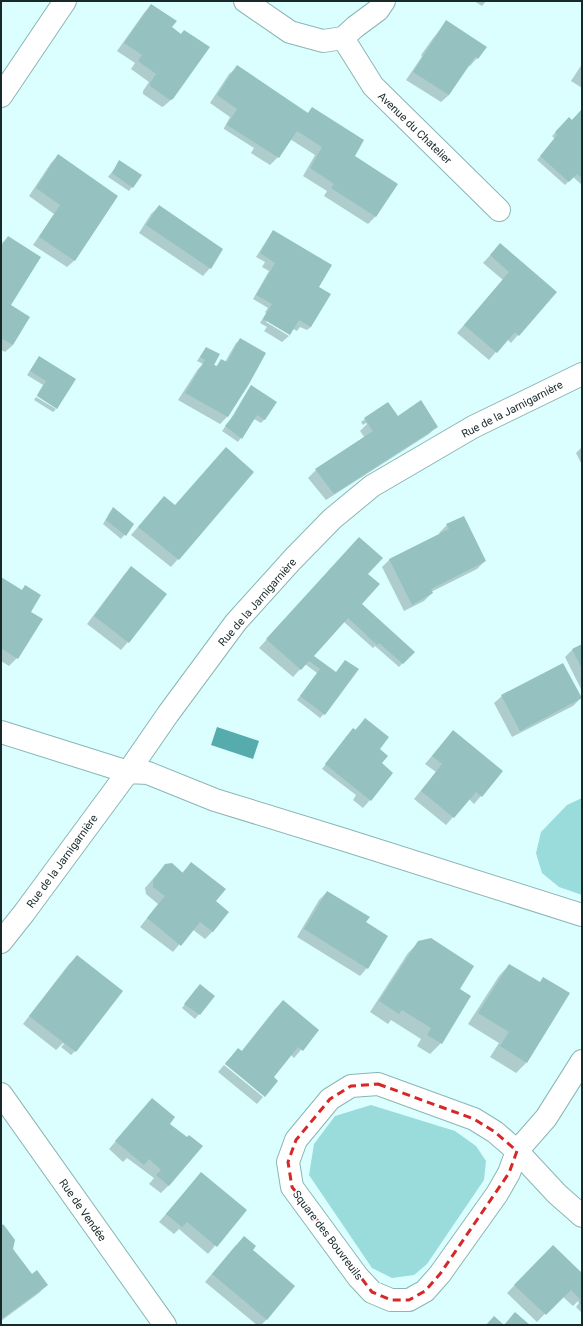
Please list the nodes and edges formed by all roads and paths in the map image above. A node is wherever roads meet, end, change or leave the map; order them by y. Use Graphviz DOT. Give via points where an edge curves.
graph roads {
  1 [pos="65,1"];
  2 [pos="245,1"];
  3 [pos="384,1"];
  4 [pos="343,38"];
  5 [pos="1,96"];
  6 [pos="499,210"];
  7 [pos="582,374"];
  8 [pos="1,732"];
  9 [pos="128,772"];
  10 [pos="582,915"];
  11 [pos="1,942"];
  12 [pos="582,1061"];
  13 [pos="1,1094"];
  14 [pos="517,1151"];
  15 [pos="582,1216"];
  16 [pos="165,1325"];
  1 -- 5 [label="street"];
  2 -- 4 [label="street" via="290,32 323,41"];
  3 -- 4 [label="street" via="378,10"];
  4 -- 6 [label="street, Avenue du Chatelier" via="373,86"];
  7 -- 9 [label="street, Rue de la Jarnigarnière" via="473,428 372,486 332,519 236,622"];
  8 -- 9 [label="street"];
  9 -- 10 [label="street" via="148,773 215,800"];
  9 -- 11 [label="street, Rue de la Jarnigarnière"];
  12 -- 14 [label="street" via="546,1118"];
  13 -- 16 [label="street, Rue de Vendée"];
  14 -- 14 [label="street, Square des Bouvreuils" via="509,1173 497,1194 440,1274 424,1291 409,1300 391,1300 372,1292 358,1277 292,1187 288,1162 296,1140 330,1098 351,1086 378,1084 474,1119 495,1132"];
  14 -- 15 [label="street, Square des Bouvreuils" via="557,1194"];
}
